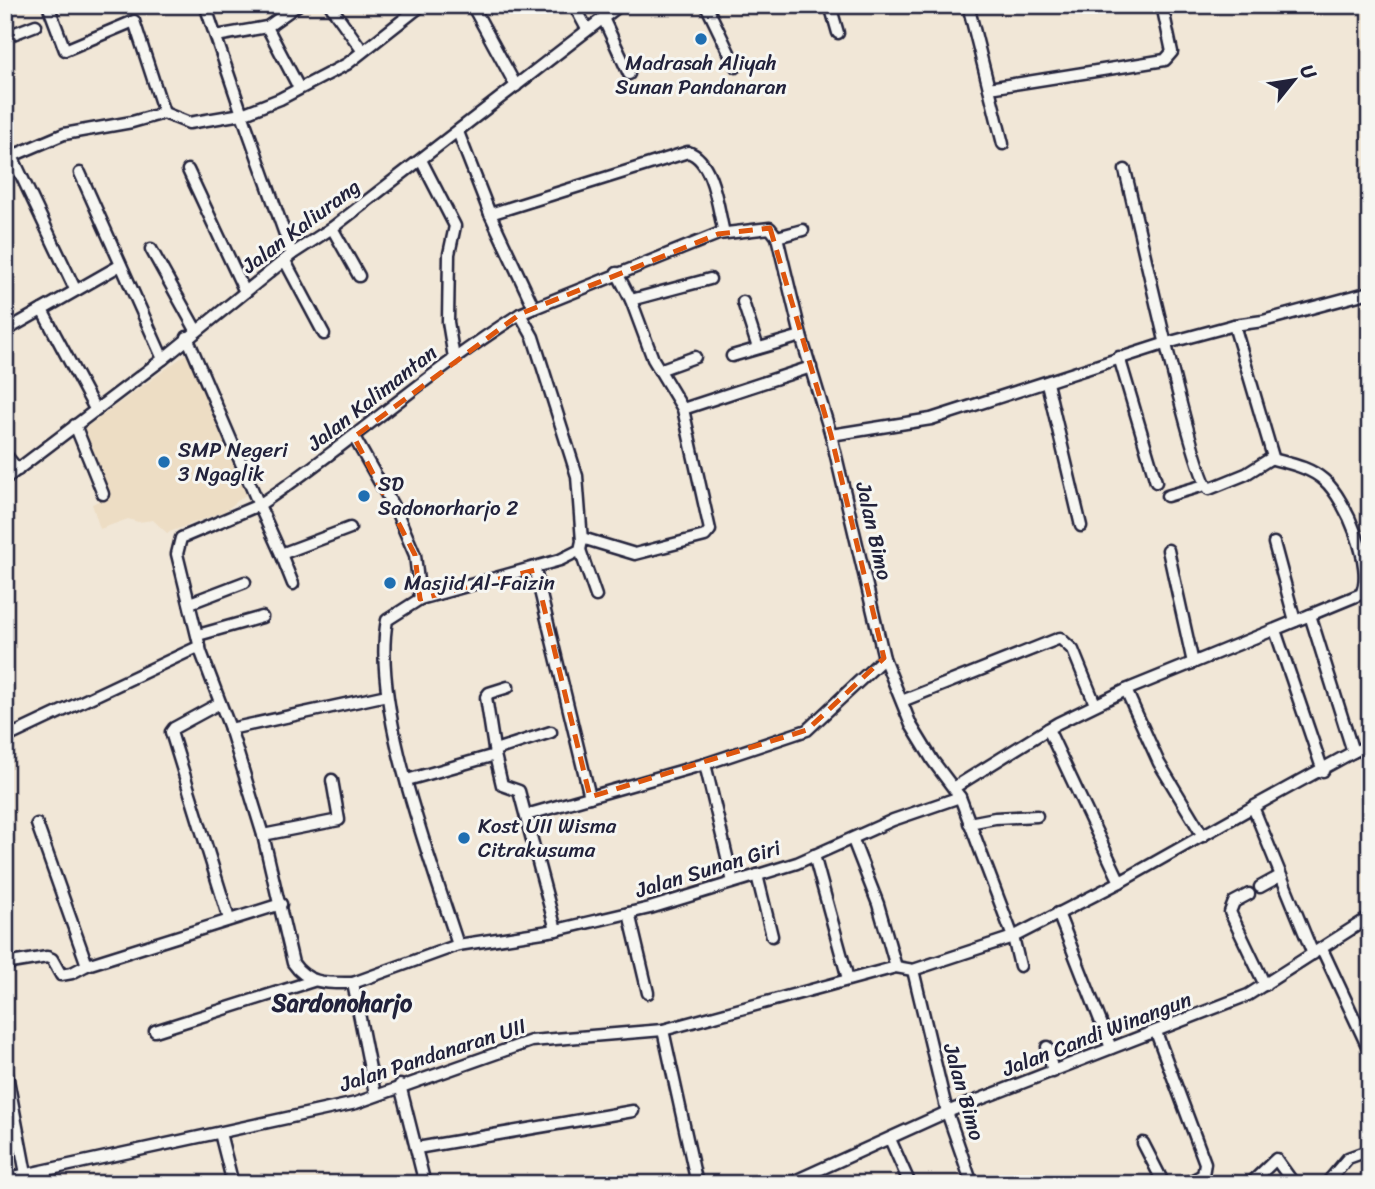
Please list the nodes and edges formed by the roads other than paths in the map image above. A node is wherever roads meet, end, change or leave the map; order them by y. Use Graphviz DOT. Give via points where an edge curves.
graph roads {
  1 [pos="48,5"];
  2 [pos="205,5"];
  3 [pos="330,5"];
  4 [pos="422,5"];
  5 [pos="472,5"];
  6 [pos="574,5"];
  7 [pos="620,5"];
  8 [pos="706,5"];
  9 [pos="830,5"];
  10 [pos="968,5"];
  11 [pos="1162,5"];
  12 [pos="297,6"];
  13 [pos="603,18"];
  14 [pos="36,25"];
  15 [pos="267,27"];
  16 [pos="587,29"];
  17 [pos="838,33"];
  18 [pos="216,36"];
  19 [pos="5,37"];
  20 [pos="362,50"];
  21 [pos="736,67"];
  22 [pos="629,74"];
  23 [pos="516,86"];
  24 [pos="299,88"];
  25 [pos="989,88"];
  26 [pos="164,113"];
  27 [pos="242,114"];
  28 [pos="458,132"];
  29 [pos="1003,144"];
  30 [pos="9,157"];
  31 [pos="421,160"];
  32 [pos="188,170"];
  33 [pos="1125,170"];
  34 [pos="80,173"];
  35 [pos="490,214"];
  36 [pos="332,228"];
  37 [pos="803,230"];
  38 [pos="724,233"];
  39 [pos="777,237"];
  40 [pos="151,249"];
  41 [pos="289,257"];
  42 [pos="119,266"];
  43 [pos="617,273"];
  44 [pos="359,276"];
  45 [pos="710,279"];
  46 [pos="75,289"];
  47 [pos="244,292"];
  48 [pos="1370,292"];
  49 [pos="631,300"];
  50 [pos="743,302"];
  51 [pos="534,308"];
  52 [pos="42,310"];
  53 [pos="520,314"];
  54 [pos="1234,325"];
  55 [pos="5,331"];
  56 [pos="191,334"];
  57 [pos="324,334"];
  58 [pos="801,336"];
  59 [pos="1167,343"];
  60 [pos="758,348"];
  61 [pos="732,356"];
  62 [pos="695,357"];
  63 [pos="1119,357"];
  64 [pos="454,358"];
  65 [pos="163,359"];
  66 [pos="811,367"];
  67 [pos="659,370"];
  68 [pos="1047,383"];
  69 [pos="683,409"];
  70 [pos="96,411"];
  71 [pos="75,425"];
  72 [pos="831,435"];
  73 [pos="354,437"];
  74 [pos="5,454"];
  75 [pos="1273,459"];
  76 [pos="18,470"];
  77 [pos="5,479"];
  78 [pos="1156,482"];
  79 [pos="1205,485"];
  80 [pos="103,494"];
  81 [pos="1167,496"];
  82 [pos="259,505"];
  83 [pos="1081,526"];
  84 [pos="350,528"];
  85 [pos="582,538"];
  86 [pos="1273,543"];
  87 [pos="580,550"];
  88 [pos="1168,550"];
  89 [pos="281,554"];
  90 [pos="535,570"];
  91 [pos="245,582"];
  92 [pos="293,584"];
  93 [pos="596,596"];
  94 [pos="420,599"];
  95 [pos="190,603"];
  96 [pos="1310,615"];
  97 [pos="262,617"];
  98 [pos="1295,621"];
  99 [pos="1275,630"];
  100 [pos="198,635"];
  101 [pos="200,646"];
  102 [pos="884,658"];
  103 [pos="1193,663"];
  104 [pos="508,687"];
  105 [pos="1125,690"];
  106 [pos="387,695"];
  107 [pos="902,701"];
  108 [pos="220,703"];
  109 [pos="1095,704"];
  110 [pos="230,729"];
  111 [pos="1048,729"];
  112 [pos="551,733"];
  113 [pos="5,738"];
  114 [pos="1370,745"];
  115 [pos="1353,752"];
  116 [pos="495,753"];
  117 [pos="705,764"];
  118 [pos="1323,771"];
  119 [pos="332,780"];
  120 [pos="407,780"];
  121 [pos="957,792"];
  122 [pos="590,797"];
  123 [pos="1253,807"];
  124 [pos="526,814"];
  125 [pos="1037,816"];
  126 [pos="969,823"];
  127 [pos="37,824"];
  128 [pos="262,835"];
  129 [pos="1203,836"];
  130 [pos="853,840"];
  131 [pos="814,855"];
  132 [pos="757,875"];
  133 [pos="1280,876"];
  134 [pos="733,882"];
  135 [pos="1120,882"];
  136 [pos="1260,887"];
  137 [pos="1249,894"];
  138 [pos="281,904"];
  139 [pos="629,913"];
  140 [pos="1058,913"];
  141 [pos="1370,917"];
  142 [pos="229,919"];
  143 [pos="556,930"];
  144 [pos="772,936"];
  145 [pos="1013,937"];
  146 [pos="458,946"];
  147 [pos="1318,952"];
  148 [pos="5,964"];
  149 [pos="87,965"];
  150 [pos="1020,966"];
  151 [pos="896,967"];
  152 [pos="913,970"];
  153 [pos="848,979"];
  154 [pos="313,981"];
  155 [pos="353,983"];
  156 [pos="1265,985"];
  157 [pos="648,993"];
  158 [pos="663,1030"];
  159 [pos="155,1031"];
  160 [pos="1156,1032"];
  161 [pos="1047,1047"];
  162 [pos="1111,1048"];
  163 [pos="1370,1052"];
  164 [pos="5,1064"];
  165 [pos="1053,1072"];
  166 [pos="400,1085"];
  167 [pos="375,1094"];
  168 [pos="633,1111"];
  169 [pos="947,1112"];
  170 [pos="220,1133"];
  171 [pos="890,1139"];
  172 [pos="1143,1143"];
  173 [pos="417,1148"];
  174 [pos="1370,1150"];
  175 [pos="26,1174"];
  176 [pos="5,1179"];
  177 [pos="233,1184"];
  178 [pos="425,1184"];
  179 [pos="697,1184"];
  180 [pos="788,1184"];
  181 [pos="910,1184"];
  182 [pos="972,1184"];
  183 [pos="1164,1184"];
  184 [pos="1185,1184"];
  185 [pos="1250,1184"];
  186 [pos="1294,1184"];
  187 [pos="1326,1184"];
  1 -- 26 [label="street" via="65,50 134,21"];
  2 -- 18 [label="street"];
  3 -- 20 [label="street"];
  4 -- 20 [label="street"];
  5 -- 23 [label="street"];
  6 -- 16 [label="street"];
  7 -- 13 [label="street, Jalan Kaliurang"];
  8 -- 21 [label="street"];
  9 -- 17 [label="street"];
  10 -- 25 [label="street"];
  11 -- 25 [label="street" via="1172,52 1165,60"];
  12 -- 15 [label="street"];
  13 -- 16 [label="street, Jalan Kaliurang"];
  13 -- 22 [label="street"];
  14 -- 19 [label="street"];
  15 -- 18 [label="street"];
  15 -- 24 [label="street"];
  16 -- 23 [label="street, Jalan Kaliurang"];
  18 -- 27 [label="street"];
  20 -- 24 [label="street" via="347,64"];
  23 -- 28 [label="street, Jalan Kaliurang"];
  24 -- 27 [label="street"];
  25 -- 29 [label="street"];
  26 -- 27 [label="street" via="189,123"];
  26 -- 30 [label="street" via="64,134"];
  27 -- 41 [label="street"];
  28 -- 31 [label="street, Jalan Kaliurang"];
  28 -- 35 [label="street"];
  30 -- 46 [label="street"];
  31 -- 36 [label="street, Jalan Kaliurang"];
  31 -- 64 [label="street" via="455,226 448,322"];
  32 -- 47 [label="street"];
  33 -- 59 [label="street"];
  34 -- 42 [label="street"];
  35 -- 38 [label="street" via="688,152 701,160 707,171"];
  35 -- 51 [label="street"];
  36 -- 41 [label="street, Jalan Kaliurang"];
  36 -- 44 [label="street"];
  37 -- 39 [label="street"];
  38 -- 39 [label="street" via="770,228"];
  38 -- 43 [label="street"];
  39 -- 58 [label="street, Jalan Bimo"];
  40 -- 56 [label="street"];
  41 -- 47 [label="street, Jalan Kaliurang"];
  41 -- 57 [label="street"];
  42 -- 46 [label="street"];
  42 -- 65 [label="street"];
  43 -- 49 [label="street"];
  43 -- 51 [label="street"];
  45 -- 49 [label="street"];
  46 -- 52 [label="street"];
  47 -- 56 [label="street, Jalan Kaliurang"];
  48 -- 54 [label="street"];
  49 -- 67 [label="street"];
  50 -- 60 [label="street"];
  51 -- 53 [label="street, Jalan Kalimantan"];
  52 -- 55 [label="street"];
  52 -- 70 [label="street"];
  53 -- 64 [label="street, Jalan Kalimantan"];
  53 -- 85 [label="street" via="533,337 576,476"];
  54 -- 59 [label="street"];
  54 -- 75 [label="street"];
  56 -- 65 [label="street, Jalan Kaliurang"];
  56 -- 82 [label="street"];
  58 -- 60 [label="street"];
  58 -- 66 [label="street, Jalan Bimo"];
  59 -- 63 [label="street"];
  59 -- 79 [label="street"];
  60 -- 61 [label="street"];
  62 -- 67 [label="street"];
  63 -- 68 [label="street"];
  63 -- 78 [label="street"];
  64 -- 73 [label="street, Jalan Kalimantan"];
  65 -- 70 [label="street, Jalan Kaliurang"];
  66 -- 69 [label="street"];
  66 -- 72 [label="street, Jalan Bimo"];
  67 -- 69 [label="street"];
  68 -- 72 [label="street" via="931,419"];
  68 -- 83 [label="street"];
  69 -- 85 [label="street" via="708,533 635,554"];
  70 -- 71 [label="street, Jalan Kaliurang"];
  71 -- 76 [label="street, Jalan Kaliurang"];
  71 -- 80 [label="street"];
  72 -- 102 [label="street, Jalan Bimo"];
  73 -- 82 [label="street, Jalan Kalimantan"];
  73 -- 94 [label="street" via="415,555"];
  74 -- 76 [label="street"];
  75 -- 79 [label="street" via="1215,489"];
  75 -- 96 [label="street, Jalan Sunan Giri" via="1309,469 1335,491 1364,554 1368,579 1361,594"];
  76 -- 77 [label="street, Jalan Kaliurang"];
  79 -- 81 [label="street"];
  82 -- 89 [label="street"];
  82 -- 95 [label="street, Jalan Kalimantan" via="181,538 177,554"];
  84 -- 89 [label="street"];
  85 -- 87 [label="street"];
  86 -- 98 [label="street"];
  87 -- 90 [label="street"];
  87 -- 93 [label="street"];
  88 -- 103 [label="street"];
  89 -- 92 [label="street"];
  90 -- 94 [label="street"];
  90 -- 122 [label="street"];
  91 -- 95 [label="street"];
  94 -- 106 [label="street" via="387,620"];
  95 -- 100 [label="street"];
  96 -- 98 [label="street, Jalan Sunan Giri"];
  96 -- 115 [label="street"];
  97 -- 100 [label="street"];
  98 -- 99 [label="street, Jalan Sunan Giri"];
  99 -- 103 [label="street, Jalan Sunan Giri"];
  99 -- 118 [label="street"];
  100 -- 101 [label="street"];
  101 -- 108 [label="street"];
  101 -- 113 [label="street"];
  102 -- 107 [label="street, Jalan Bimo"];
  102 -- 117 [label="street" via="814,727"];
  103 -- 105 [label="street, Jalan Sunan Giri"];
  104 -- 116 [label="street" via="486,697"];
  105 -- 109 [label="street, Jalan Sunan Giri"];
  105 -- 129 [label="street" via="1159,763"];
  106 -- 110 [label="street"];
  106 -- 120 [label="street"];
  107 -- 109 [label="street" via="1060,638 1073,650"];
  107 -- 121 [label="street, Jalan Bimo" via="911,725"];
  108 -- 110 [label="street"];
  108 -- 142 [label="street" via="171,732"];
  109 -- 111 [label="street, Jalan Sunan Giri"];
  110 -- 128 [label="street"];
  111 -- 121 [label="street, Jalan Sunan Giri"];
  111 -- 135 [label="street"];
  112 -- 116 [label="street"];
  114 -- 115 [label="street"];
  115 -- 118 [label="street"];
  116 -- 120 [label="street"];
  116 -- 124 [label="street" via="499,781 519,791"];
  117 -- 122 [label="street"];
  117 -- 134 [label="street"];
  118 -- 123 [label="street"];
  119 -- 128 [label="street" via="339,820"];
  120 -- 146 [label="street"];
  121 -- 126 [label="street, Jalan Bimo"];
  121 -- 130 [label="street, Jalan Sunan Giri"];
  122 -- 124 [label="street"];
  123 -- 129 [label="street"];
  123 -- 133 [label="street"];
  124 -- 143 [label="street"];
  125 -- 126 [label="street"];
  126 -- 145 [label="street, Jalan Bimo"];
  127 -- 149 [label="street"];
  128 -- 138 [label="street"];
  129 -- 135 [label="street"];
  130 -- 131 [label="street, Jalan Sunan Giri"];
  130 -- 151 [label="street"];
  131 -- 132 [label="street, Jalan Sunan Giri"];
  131 -- 153 [label="street"];
  132 -- 134 [label="street, Jalan Sunan Giri"];
  132 -- 144 [label="street"];
  133 -- 136 [label="street"];
  133 -- 147 [label="street"];
  134 -- 139 [label="street, Jalan Sunan Giri"];
  135 -- 140 [label="street"];
  137 -- 156 [label="street" via="1234,902 1230,912"];
  138 -- 142 [label="street"];
  138 -- 154 [label="street" via="293,963"];
  139 -- 143 [label="street, Jalan Sunan Giri"];
  139 -- 157 [label="street"];
  140 -- 145 [label="street"];
  140 -- 162 [label="street"];
  141 -- 147 [label="street, Jalan Candi Winangun"];
  142 -- 149 [label="street"];
  143 -- 146 [label="street, Jalan Sunan Giri"];
  145 -- 150 [label="street, Jalan Bimo"];
  145 -- 152 [label="street"];
  146 -- 155 [label="street, Jalan Sunan Giri"];
  147 -- 156 [label="street, Jalan Candi Winangun"];
  147 -- 163 [label="street"];
  148 -- 149 [label="street" via="47,957 61,975"];
  151 -- 152 [label="street, Jalan Pandanaran UII"];
  151 -- 153 [label="street, Jalan Pandanaran UII"];
  152 -- 169 [label="street, Jalan Bimo"];
  153 -- 158 [label="street, Jalan Pandanaran UII"];
  154 -- 155 [label="street"];
  154 -- 159 [label="street"];
  155 -- 167 [label="street"];
  156 -- 160 [label="street, Jalan Candi Winangun"];
  158 -- 166 [label="street, Jalan Pandanaran UII" via="531,1041"];
  158 -- 179 [label="street"];
  160 -- 162 [label="street, Jalan Candi Winangun"];
  160 -- 184 [label="street" via="1205,1163 1203,1175"];
  161 -- 165 [label="street"];
  162 -- 165 [label="street, Jalan Candi Winangun"];
  164 -- 175 [label="street"];
  165 -- 169 [label="street, Jalan Candi Winangun"];
  166 -- 167 [label="street, Jalan Pandanaran UII"];
  166 -- 173 [label="street"];
  167 -- 170 [label="street, Jalan Pandanaran UII" via="356,1103"];
  168 -- 173 [label="street"];
  169 -- 171 [label="street, Jalan Candi Winangun"];
  169 -- 182 [label="street, Jalan Bimo"];
  170 -- 175 [label="street, Jalan Pandanaran UII"];
  170 -- 177 [label="street"];
  171 -- 180 [label="street, Jalan Candi Winangun"];
  171 -- 181 [label="street"];
  172 -- 183 [label="street"];
  173 -- 178 [label="street"];
  174 -- 187 [label="street" via="1348,1158"];
  175 -- 176 [label="street, Jalan Pandanaran UII"];
  185 -- 186 [label="street" via="1276,1159"];
}
